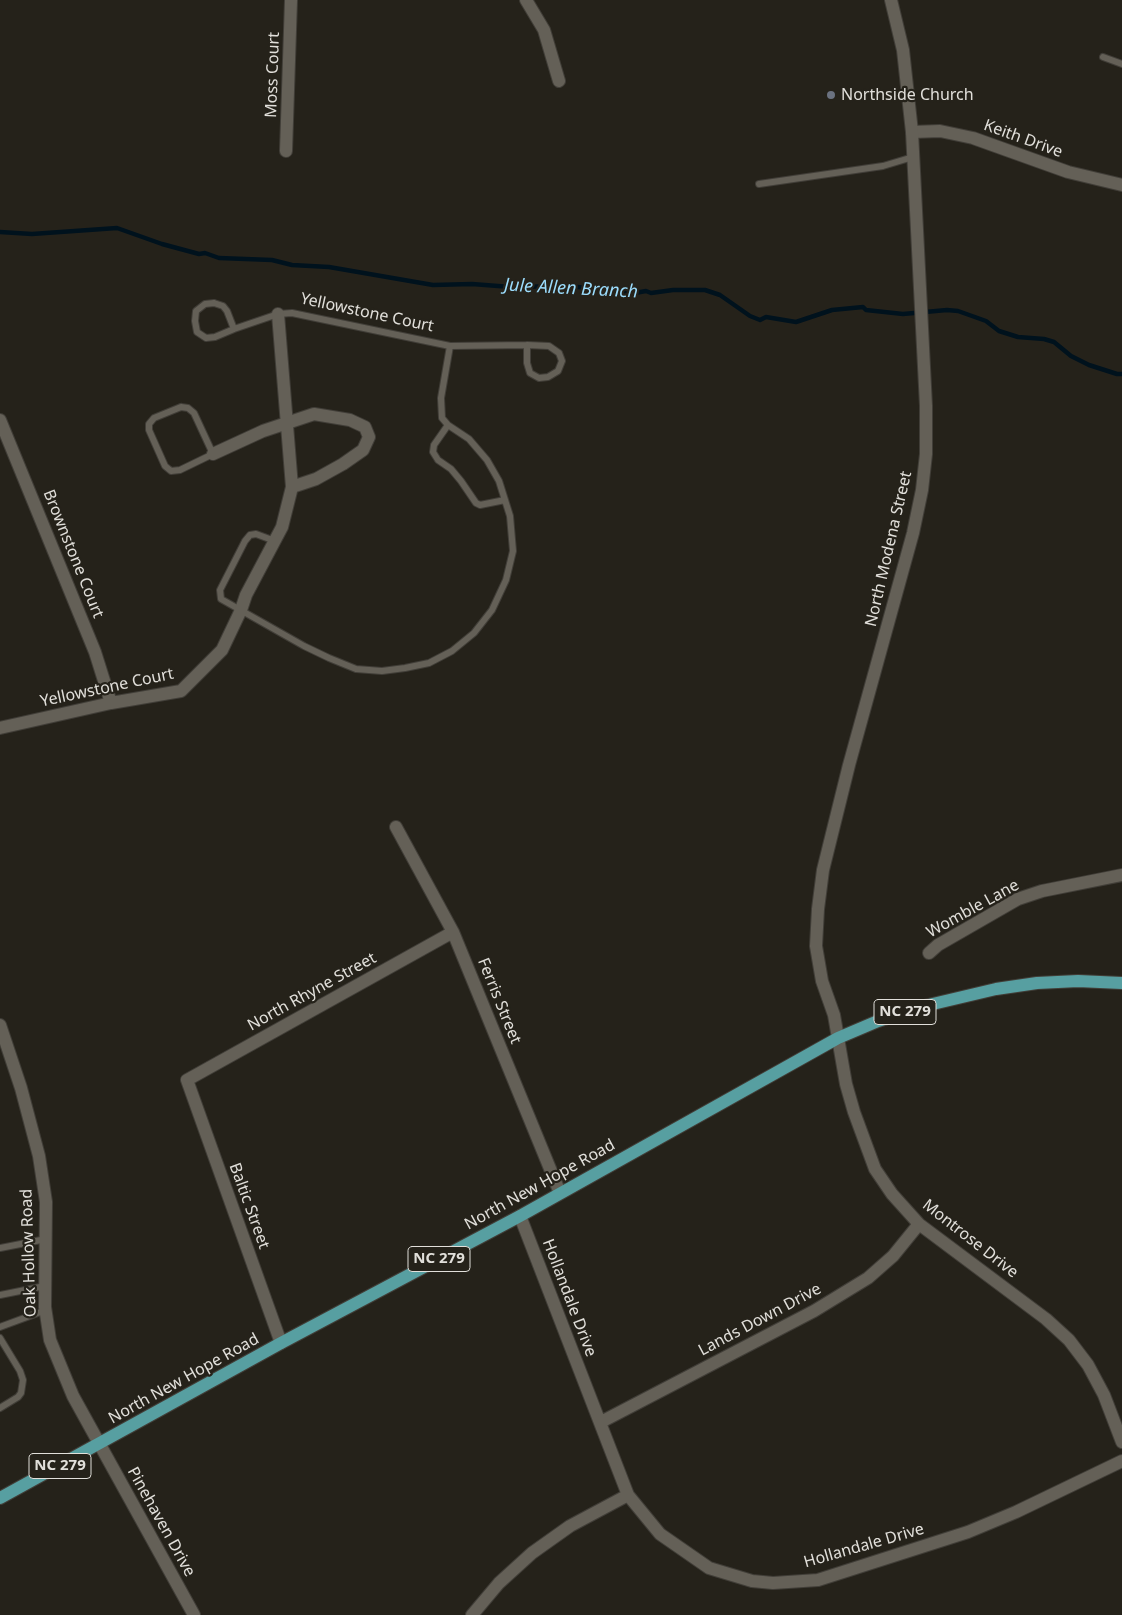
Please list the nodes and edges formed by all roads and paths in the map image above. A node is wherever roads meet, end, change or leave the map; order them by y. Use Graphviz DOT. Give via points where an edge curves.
graph roads {
  1 [pos="291,0"];
  2 [pos="526,0"];
  3 [pos="891,0"];
  4 [pos="1103,57"];
  5 [pos="1122,64"];
  6 [pos="559,81"];
  7 [pos="912,132"];
  8 [pos="286,152"];
  9 [pos="913,157"];
  10 [pos="759,184"];
  11 [pos="1122,185"];
  12 [pos="278,314"];
  13 [pos="234,329"];
  14 [pos="526,345"];
  15 [pos="450,346"];
  16 [pos="0,420"];
  17 [pos="288,423"];
  18 [pos="448,426"];
  19 [pos="213,454"];
  20 [pos="292,487"];
  21 [pos="505,500"];
  22 [pos="275,541"];
  23 [pos="241,610"];
  24 [pos="111,703"];
  25 [pos="0,728"];
  26 [pos="396,827"];
  27 [pos="1122,875"];
  28 [pos="453,932"];
  29 [pos="929,953"];
  30 [pos="1122,983"];
  31 [pos="0,1025"];
  32 [pos="838,1038"];
  33 [pos="187,1080"];
  34 [pos="560,1193"];
  35 [pos="520,1216"];
  36 [pos="919,1224"];
  37 [pos="46,1239"];
  38 [pos="0,1248"];
  39 [pos="46,1286"];
  40 [pos="0,1296"];
  41 [pos="46,1310"];
  42 [pos="0,1327"];
  43 [pos="0,1338"];
  44 [pos="281,1344"];
  45 [pos="0,1408"];
  46 [pos="601,1422"];
  47 [pos="1122,1442"];
  48 [pos="100,1444"];
  49 [pos="1122,1460"];
  50 [pos="628,1495"];
  51 [pos="0,1498"];
  52 [pos="194,1615"];
  53 [pos="472,1615"];
  1 -- 8 [label="street, Moss Court"];
  2 -- 6 [label="street" via="544,30"];
  3 -- 7 [label="street, North Modena Street" via="903,50"];
  4 -- 5 [label="lane"];
  7 -- 9 [label="street, North Modena Street"];
  7 -- 11 [label="street, Keith Drive" via="940,131 973,138 1068,172"];
  9 -- 10 [label="lane" via="883,166"];
  9 -- 32 [label="street, North Modena Street" via="926,454 913,533 823,870 816,946"];
  12 -- 13 [label="lane, Yellowstone Court"];
  12 -- 15 [label="lane, Yellowstone Court" via="292,314"];
  12 -- 17 [label="street, Yellowstone Court"];
  13 -- 13 [label="lane, Yellowstone Court" via="222,306 205,304 196,311 197,332 206,338"];
  14 -- 14 [label="lane, Yellowstone Court" via="549,346 559,353 562,361 558,371 539,378 530,373"];
  14 -- 15 [label="lane, Yellowstone Court"];
  15 -- 18 [label="lane, Yellowstone Court" via="441,398 442,418"];
  16 -- 24 [label="street, Brownstone Court" via="95,652"];
  17 -- 19 [label="street"];
  17 -- 20 [label="street, Yellowstone Court"];
  17 -- 20 [label="street" via="314,414 329,416 365,427 369,437 363,450 343,464 316,479"];
  18 -- 21 [label="lane" via="468,440 487,460"];
  18 -- 21 [label="lane" via="434,445 433,452 438,460 461,481 476,503"];
  19 -- 19 [label="lane" via="194,413 188,408 182,407 154,418 149,424 165,466 171,472"];
  20 -- 22 [label="street, Yellowstone Court"];
  21 -- 23 [label="lane" via="513,551 506,580 492,610 474,633 452,651 429,663 382,671 356,669 304,646"];
  22 -- 23 [label="street, Yellowstone Court"];
  22 -- 23 [label="lane" via="250,535 226,576 220,590 221,598"];
  23 -- 24 [label="street, Yellowstone Court" via="222,650 181,691"];
  24 -- 25 [label="street, Yellowstone Court"];
  26 -- 28 [label="street, Ferris Street"];
  27 -- 29 [label="street, Womble Lane" via="1018,899"];
  28 -- 33 [label="street, North Rhyne Street"];
  28 -- 34 [label="street, Ferris Street"];
  30 -- 32 [label="main road, North New Hope Road / NC 279" via="1078,981 996,988 920,1007"];
  31 -- 37 [label="street, Oak Hollow Road" via="39,1156 46,1202"];
  32 -- 34 [label="main road, North New Hope Road / NC 279"];
  32 -- 36 [label="street, Montrose Drive" via="846,1084 875,1169"];
  33 -- 44 [label="street, Baltic Street"];
  34 -- 35 [label="main road, North New Hope Road / NC 279"];
  35 -- 44 [label="main road, North New Hope Road / NC 279"];
  35 -- 46 [label="street, Hollandale Drive"];
  36 -- 46 [label="street, Lands Down Drive" via="893,1256 868,1278 814,1311"];
  36 -- 47 [label="street, Montrose Drive" via="1046,1319 1069,1340 1088,1365 1104,1395"];
  37 -- 38 [label="lane"];
  37 -- 39 [label="street, Oak Hollow Road"];
  39 -- 40 [label="lane"];
  39 -- 41 [label="street, Oak Hollow Road"];
  41 -- 42 [label="lane"];
  41 -- 48 [label="street, Oak Hollow Road" via="50,1340 73,1396"];
  43 -- 45 [label="lane" via="23,1380 18,1398"];
  44 -- 48 [label="main road, North New Hope Road / NC 279"];
  46 -- 50 [label="street, Hollandale Drive"];
  48 -- 51 [label="main road, North New Hope Road / NC 279"];
  48 -- 52 [label="street, Pinehaven Drive"];
  49 -- 50 [label="street, Hollandale Drive" via="968,1532 818,1580 794,1582 752,1581 709,1568 660,1534"];
  50 -- 53 [label="street" via="570,1526 532,1553 499,1582"];
}
